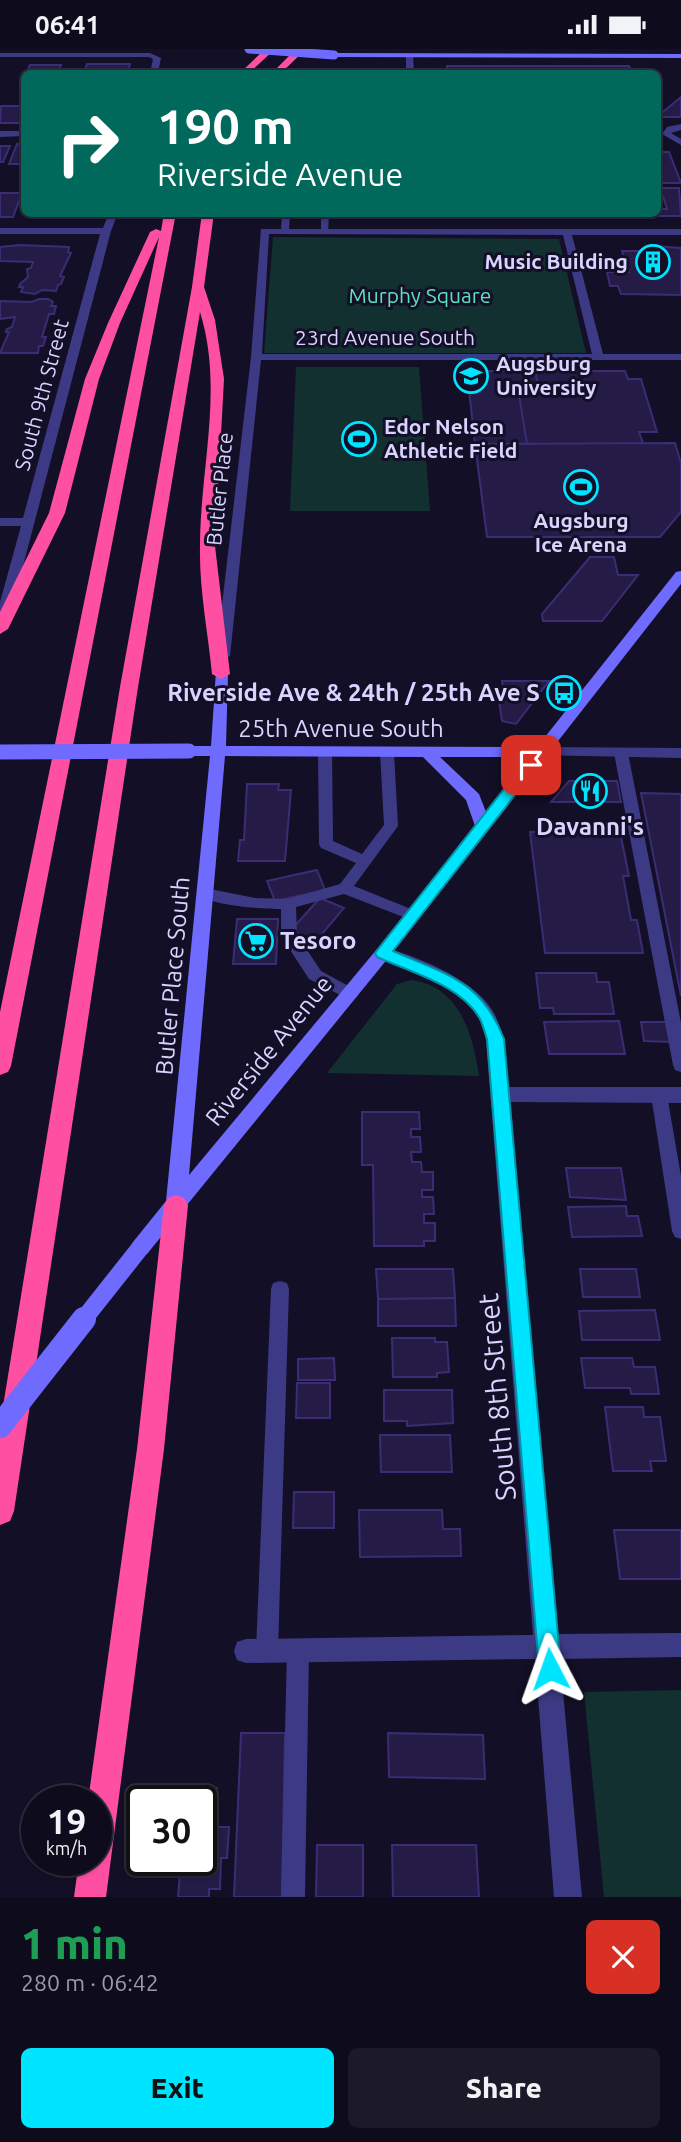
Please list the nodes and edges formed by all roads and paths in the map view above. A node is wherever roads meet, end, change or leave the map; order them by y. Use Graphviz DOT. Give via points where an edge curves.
graph roads {
  1 [pos="250,49"];
  2 [pos="301,49"];
  3 [pos="266,51"];
  4 [pos="34,52"];
  5 [pos="655,53"];
  6 [pos="0,55"];
  7 [pos="409,55"];
  8 [pos="681,56"];
  9 [pos="155,70"];
  10 [pos="247,70"];
  11 [pos="279,70"];
  12 [pos="410,70"];
  13 [pos="681,127"];
  14 [pos="0,134"];
  15 [pos="21,134"];
  16 [pos="662,134"];
  17 [pos="681,142"];
  18 [pos="112,217"];
  19 [pos="162,217"];
  20 [pos="169,217"];
  21 [pos="207,217"];
  22 [pos="286,217"];
  23 [pos="325,217"];
  24 [pos="0,231"];
  25 [pos="106,231"];
  26 [pos="285,231"];
  27 [pos="325,231"];
  28 [pos="566,232"];
  29 [pos="681,232"];
  30 [pos="198,287"];
  31 [pos="256,357"];
  32 [pos="681,357"];
  33 [pos="598,358"];
  34 [pos="0,522"];
  35 [pos="29,522"];
  36 [pos="681,575"];
  37 [pos="0,628"];
  38 [pos="221,674"];
  39 [pos="218,751"];
  40 [pos="0,752"];
  41 [pos="324,752"];
  42 [pos="387,752"];
  43 [pos="427,752"];
  44 [pos="541,752"];
  45 [pos="621,753"];
  46 [pos="681,753"];
  47 [pos="483,827"];
  48 [pos="364,861"];
  49 [pos="345,888"];
  50 [pos="205,893"];
  51 [pos="288,904"];
  52 [pos="411,915"];
  53 [pos="383,953"];
  54 [pos="350,994"];
  55 [pos="681,1065"];
  56 [pos="0,1066"];
  57 [pos="501,1094"];
  58 [pos="659,1095"];
  59 [pos="681,1095"];
  60 [pos="176,1205"];
  61 [pos="681,1231"];
  62 [pos="280,1289"];
  63 [pos="0,1426"];
  64 [pos="0,1511"];
  65 [pos="681,1645"];
  66 [pos="548,1646"];
  67 [pos="256,1650"];
  68 [pos="298,1650"];
  69 [pos="105,1785"];
  70 [pos="93,1876"];
  71 [pos="90,1897"];
  72 [pos="293,1897"];
  73 [pos="568,1897"];
  1 -- 7 [label="street, bridge"];
  2 -- 11 [label="highway"];
  3 -- 10 [label="highway"];
  4 -- 6 [label="street"];
  4 -- 9 [label="street" via="154,56"];
  5 -- 7 [label="street"];
  5 -- 8 [label="street"];
  7 -- 12 [label="street"];
  13 -- 16 [label="street"];
  14 -- 15 [label="street"];
  16 -- 17 [label="street"];
  18 -- 25 [label="street, South 9th Street"];
  19 -- 37 [label="highway" via="92,379 57,513"];
  20 -- 56 [label="highway"];
  21 -- 30 [label="highway"];
  22 -- 26 [label="lane"];
  23 -- 27 [label="lane"];
  24 -- 25 [label="street"];
  25 -- 35 [label="street, South 9th Street"];
  26 -- 27 [label="street"];
  26 -- 31 [label="street, Butler Place" via="264,231"];
  27 -- 28 [label="street"];
  28 -- 29 [label="street"];
  28 -- 33 [label="street"];
  30 -- 38 [label="highway" via="212,322 219,397 208,541"];
  30 -- 64 [label="highway" via="129,687"];
  31 -- 33 [label="street, 23rd Avenue South"];
  31 -- 38 [label="street, Butler Place"];
  32 -- 33 [label="street, 23rd Avenue South"];
  34 -- 35 [label="street"];
  35 -- 37 [label="street, South 9th Street"];
  36 -- 44 [label="street, Riverside Avenue"];
  38 -- 39 [label="street, Butler Place"];
  39 -- 40 [label="street, 25th Avenue South, bridge"];
  39 -- 41 [label="street, 25th Avenue South"];
  39 -- 50 [label="street, Butler Place South"];
  41 -- 42 [label="street, 25th Avenue South"];
  41 -- 48 [label="lane" via="326,844"];
  42 -- 43 [label="street, 25th Avenue South"];
  42 -- 48 [label="lane" via="391,826"];
  43 -- 44 [label="street, 25th Avenue South"];
  43 -- 47 [label="street" via="473,798"];
  44 -- 45 [label="street, 25th Avenue South"];
  44 -- 47 [label="street, Riverside Avenue"];
  45 -- 46 [label="street, 25th Avenue South"];
  45 -- 55 [label="lane"];
  47 -- 52 [label="street, Riverside Avenue"];
  48 -- 49 [label="lane"];
  49 -- 51 [label="lane"];
  49 -- 52 [label="lane"];
  50 -- 51 [label="lane" via="256,904"];
  50 -- 60 [label="street, Butler Place South"];
  51 -- 54 [label="lane" via="289,936 315,975"];
  52 -- 53 [label="street, Riverside Avenue"];
  53 -- 54 [label="street, Riverside Avenue"];
  53 -- 57 [label="street, South 8th Street" via="448,982 470,996 486,1015 495,1039"];
  54 -- 60 [label="street, Riverside Avenue"];
  57 -- 58 [label="street"];
  57 -- 66 [label="street, South 8th Street"];
  58 -- 59 [label="street"];
  58 -- 61 [label="lane"];
  60 -- 63 [label="street, Riverside Avenue, bridge"];
  60 -- 69 [label="highway" via="165,1333"];
  62 -- 67 [label="lane"];
  65 -- 66 [label="street"];
  66 -- 68 [label="street"];
  66 -- 73 [label="street, South 8th Street"];
  67 -- 68 [label="street"];
  68 -- 72 [label="lane"];
  70 -- 71 [label="highway"];
}
